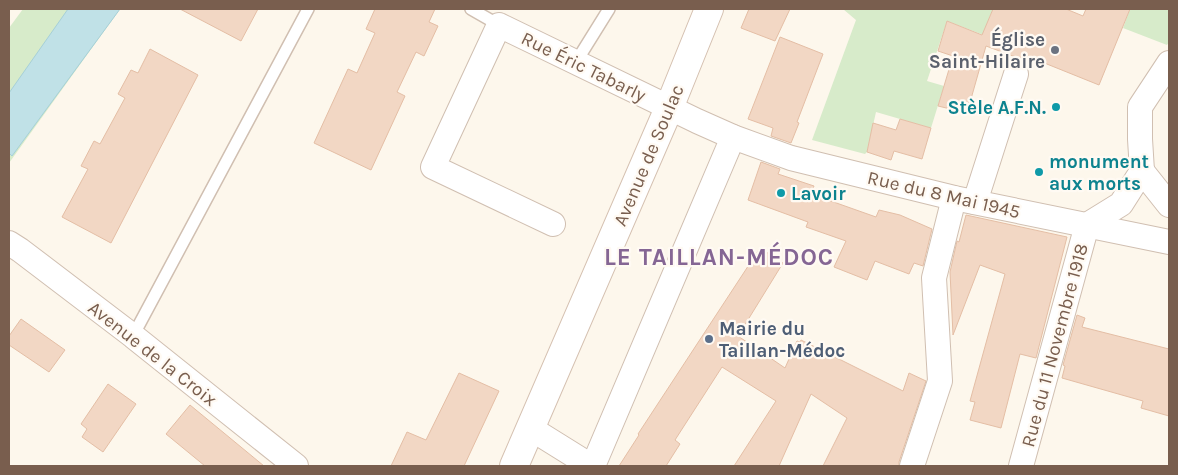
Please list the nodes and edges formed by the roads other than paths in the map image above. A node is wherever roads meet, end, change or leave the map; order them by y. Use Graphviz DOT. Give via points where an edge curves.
graph roads {
  1 [pos="308,9"];
  2 [pos="470,9"];
  3 [pos="609,9"];
  4 [pos="709,9"];
  5 [pos="499,25"];
  6 [pos="576,62"];
  7 [pos="1169,63"];
  8 [pos="1016,74"];
  9 [pos="668,108"];
  10 [pos="733,137"];
  11 [pos="1142,171"];
  12 [pos="964,200"];
  13 [pos="1169,205"];
  14 [pos="553,224"];
  15 [pos="1087,225"];
  16 [pos="1169,242"];
  17 [pos="9,243"];
  18 [pos="133,336"];
  19 [pos="530,428"];
  20 [pos="296,466"];
  21 [pos="514,466"];
  22 [pos="592,466"];
  23 [pos="912,466"];
  24 [pos="1021,466"];
  1 -- 18 [label="lane"];
  2 -- 5 [label="lane"];
  3 -- 6 [label="lane"];
  4 -- 9 [label="main road, Avenue de Soulac"];
  5 -- 6 [label="street, Rue Éric Tabarly"];
  5 -- 14 [label="street" via="433,168"];
  6 -- 9 [label="street, Rue Éric Tabarly"];
  7 -- 11 [label="street" via="1140,107"];
  8 -- 12 [label="street"];
  9 -- 10 [label="street, Rue du 8 Mai 1945"];
  9 -- 19 [label="main road, Avenue de Soulac"];
  10 -- 12 [label="street, Rue du 8 Mai 1945" via="791,158"];
  10 -- 22 [label="street"];
  11 -- 13 [label="street"];
  11 -- 15 [label="street" via="1121,204"];
  12 -- 15 [label="street, Rue du 8 Mai 1945"];
  12 -- 23 [label="street" via="934,278 940,381"];
  15 -- 16 [label="street, Rue du 8 Mai 1945"];
  15 -- 24 [label="street, Rue du 11 Novembre 1918"];
  17 -- 18 [label="street, Avenue de la Croix"];
  18 -- 20 [label="street, Avenue de la Croix"];
  19 -- 21 [label="main road, Avenue de Soulac"];
  19 -- 22 [label="street"];
}
